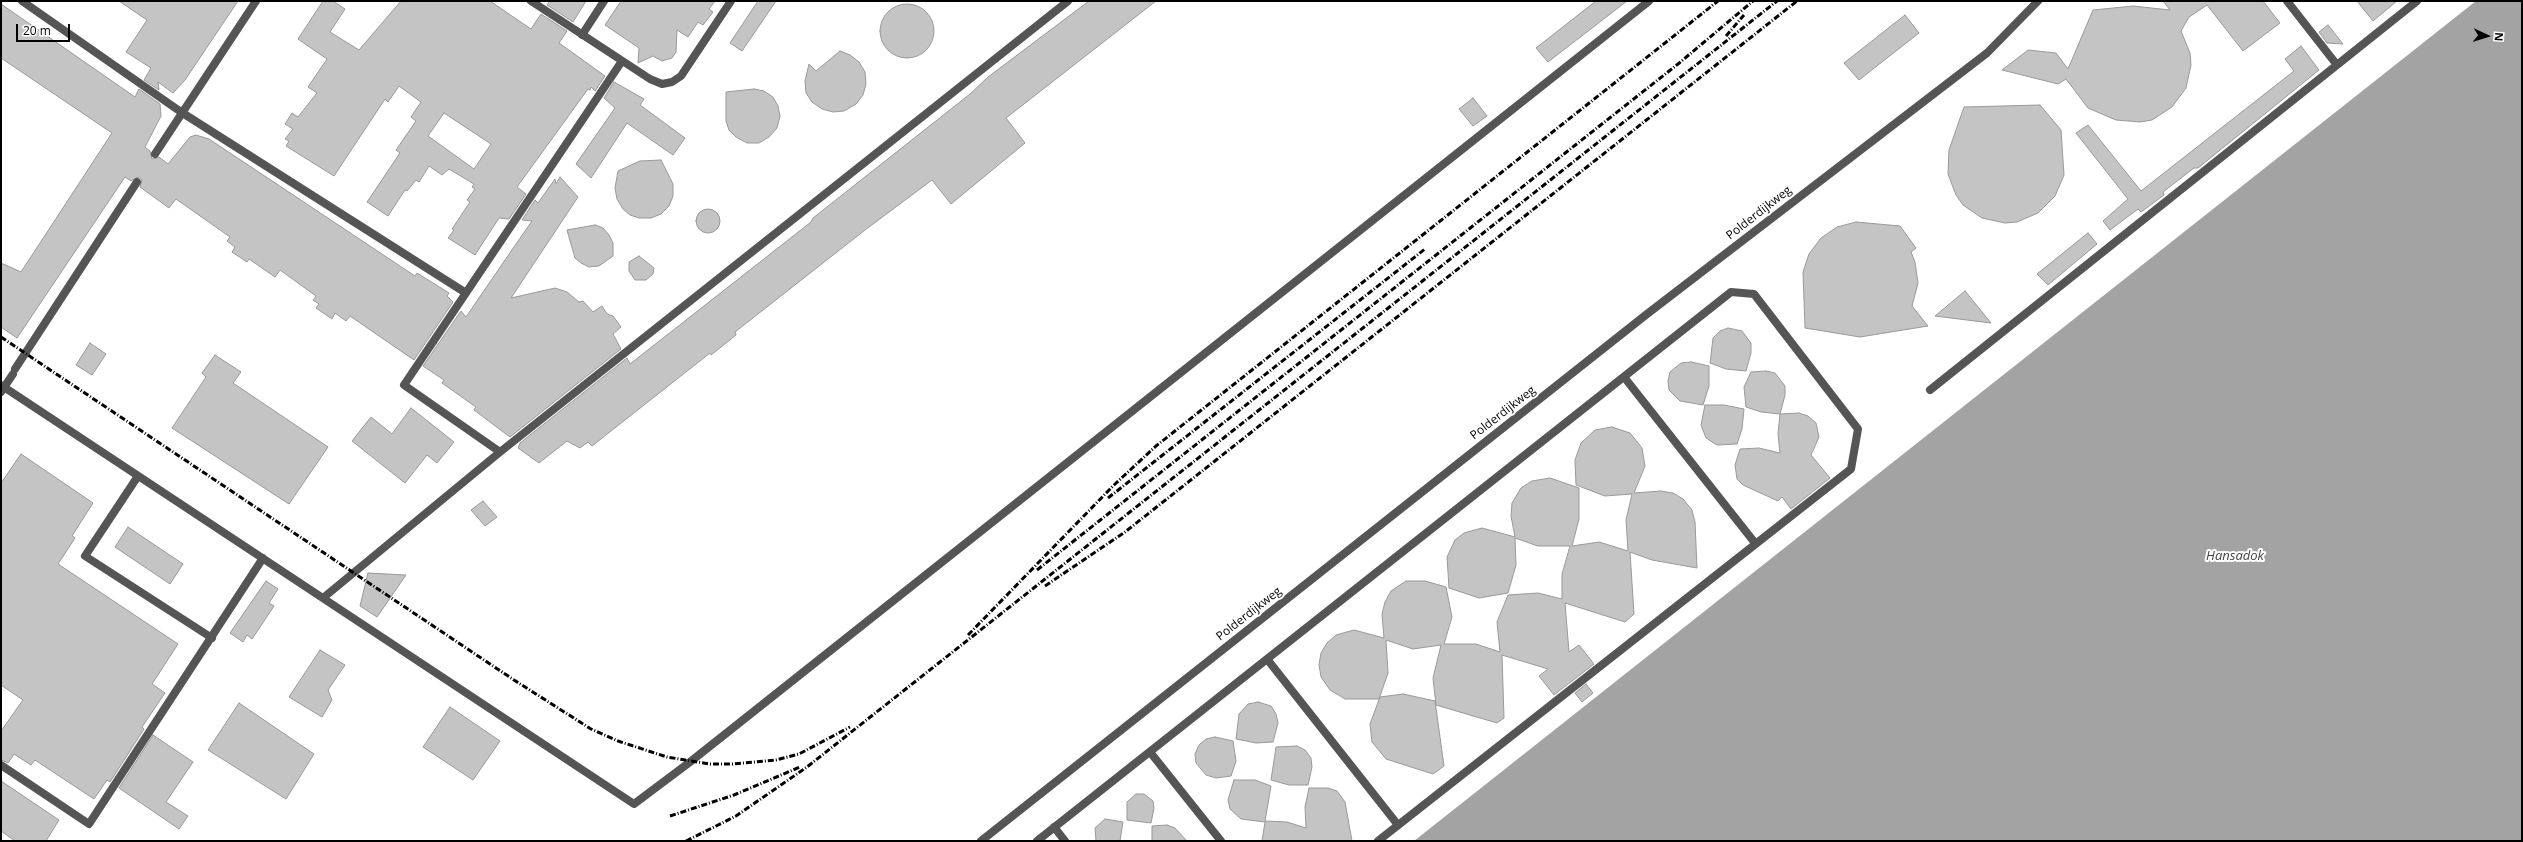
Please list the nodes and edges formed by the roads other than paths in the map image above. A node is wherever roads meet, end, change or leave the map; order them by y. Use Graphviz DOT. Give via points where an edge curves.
graph roads {
  1 [pos="22,1"];
  2 [pos="256,1"];
  3 [pos="531,1"];
  4 [pos="604,1"];
  5 [pos="731,1"];
  6 [pos="1068,1"];
  7 [pos="1649,1"];
  8 [pos="2038,1"];
  9 [pos="2286,1"];
  10 [pos="2417,1"];
  11 [pos="582,35"];
  12 [pos="622,61"];
  13 [pos="2337,66"];
  14 [pos="181,112"];
  15 [pos="155,154"];
  16 [pos="137,182"];
  17 [pos="466,293"];
  18 [pos="1624,377"];
  19 [pos="2,388"];
  20 [pos="1930,390"];
  21 [pos="500,452"];
  22 [pos="138,476"];
  23 [pos="1755,543"];
  24 [pos="263,558"];
  25 [pos="323,598"];
  26 [pos="212,638"];
  27 [pos="1267,659"];
  28 [pos="1150,752"];
  29 [pos="1,765"];
  30 [pos="1398,825"];
  31 [pos="1054,828"];
  32 [pos="982,841"];
  33 [pos="1037,841"];
  34 [pos="1064,841"];
  35 [pos="1221,841"];
  36 [pos="1378,841"];
  1 -- 14 [label="street"];
  2 -- 14 [label="street"];
  3 -- 11 [label="street"];
  4 -- 11 [label="street"];
  5 -- 12 [label="street" via="681,76 672,82 662,84 650,79"];
  6 -- 21 [label="street"];
  7 -- 25 [label="street" via="634,804"];
  8 -- 32 [label="street, Polderdijkweg" via="1987,53 1641,319"];
  9 -- 13 [label="street"];
  10 -- 13 [label="street"];
  11 -- 12 [label="street"];
  12 -- 17 [label="street"];
  13 -- 20 [label="street"];
  14 -- 15 [label="street"];
  14 -- 17 [label="street"];
  16 -- 19 [label="street"];
  17 -- 21 [label="street" via="404,386"];
  18 -- 23 [label="street"];
  18 -- 23 [label="street" via="1732,292 1754,294 1858,429 1851,469"];
  18 -- 27 [label="street"];
  19 -- 22 [label="street"];
  21 -- 25 [label="street"];
  22 -- 24 [label="street"];
  22 -- 26 [label="street" via="85,556"];
  23 -- 30 [label="street"];
  24 -- 25 [label="street"];
  24 -- 26 [label="street"];
  26 -- 29 [label="street" via="89,824"];
  27 -- 28 [label="street"];
  27 -- 30 [label="street"];
  28 -- 31 [label="street"];
  28 -- 35 [label="street"];
  30 -- 36 [label="street"];
  31 -- 33 [label="street"];
  31 -- 34 [label="street"];
}
